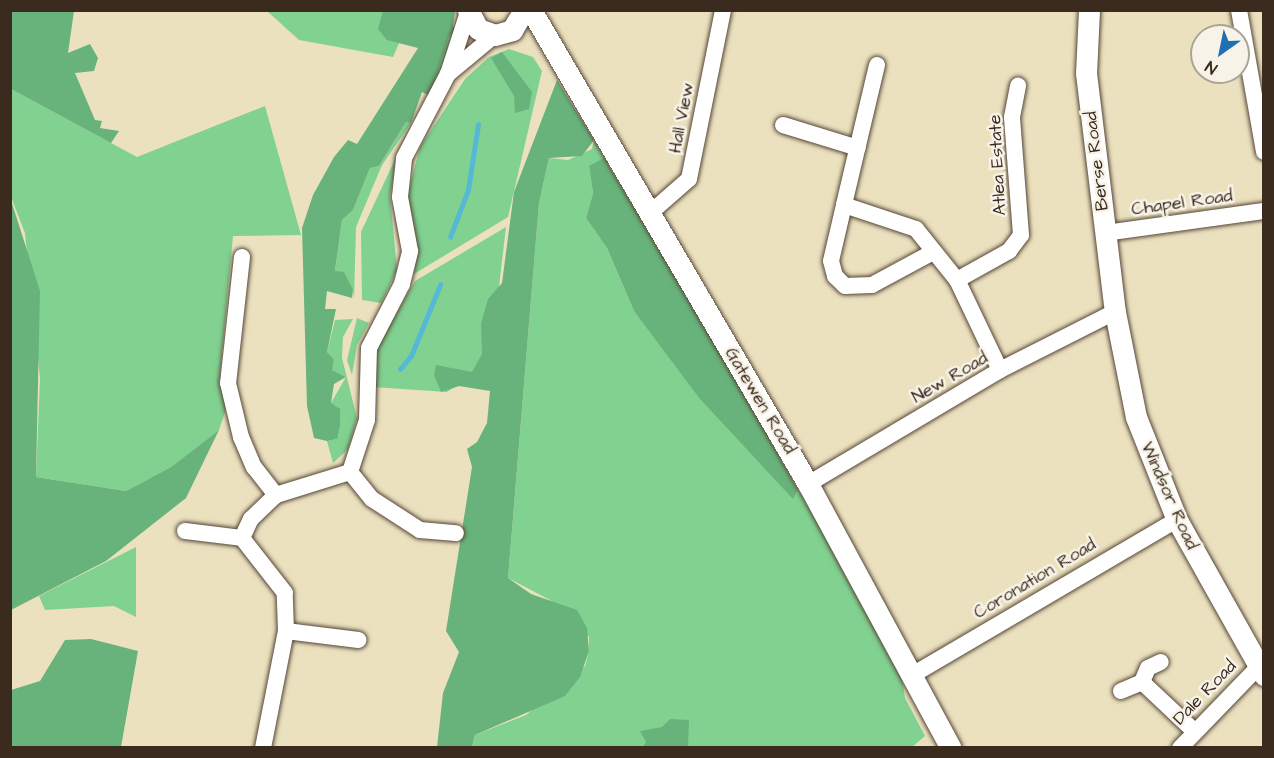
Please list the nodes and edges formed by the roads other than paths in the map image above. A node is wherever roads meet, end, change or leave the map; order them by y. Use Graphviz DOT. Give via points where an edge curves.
graph roads {
  1 [pos="524,10"];
  2 [pos="531,10"];
  3 [pos="723,10"];
  4 [pos="1089,10"];
  5 [pos="1239,10"];
  6 [pos="468,11"];
  7 [pos="500,35"];
  8 [pos="562,59"];
  9 [pos="877,66"];
  10 [pos="448,74"];
  11 [pos="1018,86"];
  12 [pos="783,124"];
  13 [pos="858,148"];
  14 [pos="1263,152"];
  15 [pos="844,205"];
  16 [pos="1263,211"];
  17 [pos="649,214"];
  18 [pos="1106,233"];
  19 [pos="933,252"];
  20 [pos="242,256"];
  21 [pos="957,280"];
  22 [pos="1115,312"];
  23 [pos="1000,370"];
  24 [pos="350,472"];
  25 [pos="808,484"];
  26 [pos="276,495"];
  27 [pos="1177,520"];
  28 [pos="185,531"];
  29 [pos="456,533"];
  30 [pos="242,538"];
  31 [pos="286,631"];
  32 [pos="358,640"];
  33 [pos="1161,662"];
  34 [pos="1262,668"];
  35 [pos="914,674"];
  36 [pos="1142,682"];
  37 [pos="1121,692"];
  38 [pos="1194,731"];
  39 [pos="263,747"];
  40 [pos="951,747"];
  41 [pos="1180,747"];
  1 -- 7 [label="main road" via="518,24"];
  2 -- 8 [label="main road, Gatewen Road"];
  3 -- 17 [label="street, Hall View" via="689,179"];
  4 -- 18 [label="main road, Berse Road" via="1086,74"];
  5 -- 14 [label="street"];
  6 -- 7 [label="main road, Gatewen Road" via="478,29"];
  6 -- 10 [label="street"];
  7 -- 8 [label="main road, Gatewen Road" via="532,36"];
  7 -- 10 [label="street"];
  8 -- 17 [label="main road, Gatewen Road"];
  9 -- 13 [label="street"];
  10 -- 24 [label="street" via="404,158 400,197 410,250 402,284 369,348 367,420"];
  11 -- 21 [label="street, Atlea Estate" via="1012,117 1021,235 1009,251"];
  12 -- 13 [label="street"];
  13 -- 15 [label="street"];
  15 -- 19 [label="street" via="916,229"];
  15 -- 19 [label="street" via="831,261 834,276 845,286 872,285"];
  16 -- 18 [label="street, Chapel Road"];
  17 -- 25 [label="main road, Gatewen Road"];
  18 -- 22 [label="main road, Berse Road"];
  19 -- 21 [label="street"];
  20 -- 26 [label="street" via="228,383 241,437 254,466"];
  21 -- 23 [label="street"];
  22 -- 23 [label="street, New Road"];
  22 -- 27 [label="main road, Windsor Road" via="1136,417"];
  23 -- 25 [label="street, New Road"];
  24 -- 26 [label="street"];
  24 -- 29 [label="street" via="372,499 420,530"];
  25 -- 35 [label="main road, Gatewen Road"];
  26 -- 30 [label="street" via="251,519"];
  27 -- 34 [label="main road, Windsor Road"];
  27 -- 35 [label="street, Coronation Road"];
  28 -- 30 [label="street"];
  30 -- 31 [label="street" via="285,593"];
  31 -- 32 [label="street"];
  31 -- 39 [label="street"];
  33 -- 36 [label="street" via="1148,668"];
  34 -- 38 [label="street, Dale Road"];
  35 -- 40 [label="main road, Gatewen Road"];
  36 -- 37 [label="street"];
  36 -- 38 [label="street"];
  38 -- 41 [label="street, Dale Road"];
}
